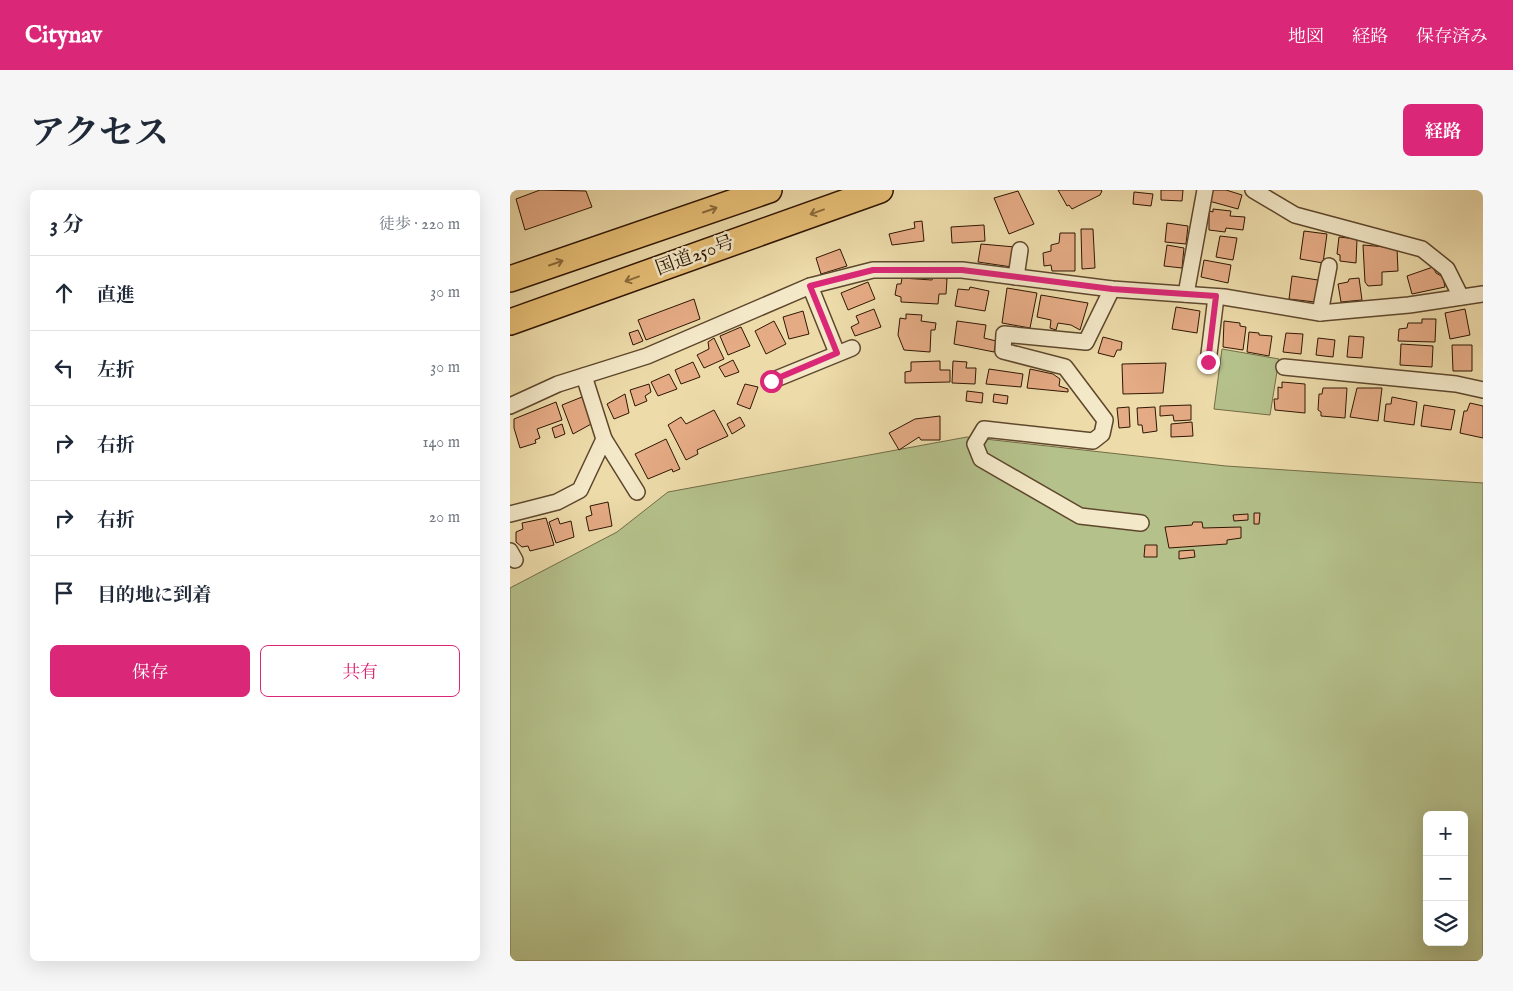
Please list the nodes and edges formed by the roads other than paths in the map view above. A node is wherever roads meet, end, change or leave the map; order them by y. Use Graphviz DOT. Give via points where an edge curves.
graph roads {
  1 [pos="769,190"];
  2 [pos="880,190"];
  3 [pos="1205,190"];
  4 [pos="1253,190"];
  5 [pos="1020,250"];
  6 [pos="1329,266"];
  7 [pos="1016,277"];
  8 [pos="510,279"];
  9 [pos="810,286"];
  10 [pos="1112,289"];
  11 [pos="1186,294"];
  12 [pos="1483,294"];
  13 [pos="1216,296"];
  14 [pos="1461,297"];
  15 [pos="1320,313"];
  16 [pos="510,322"];
  17 [pos="852,348"];
  18 [pos="837,353"];
  19 [pos="1208,362"];
  20 [pos="1284,367"];
  21 [pos="584,376"];
  22 [pos="771,381"];
  23 [pos="1483,390"];
  24 [pos="510,406"];
  25 [pos="604,439"];
  26 [pos="637,492"];
  27 [pos="510,514"];
  28 [pos="1140,523"];
  8 -- 1 [label="highway, 国道250号, one-way"];
  2 -- 16 [label="highway, 国道250号, one-way"];
  3 -- 11 [label="street"];
  4 -- 14 [label="street" via="1295,215 1422,249 1447,269"];
  5 -- 7 [label="street"];
  6 -- 15 [label="street"];
  7 -- 9 [label="street" via="962,270 873,270"];
  7 -- 10 [label="street"];
  9 -- 18 [label="street"];
  9 -- 21 [label="street" via="647,356"];
  10 -- 11 [label="street"];
  10 -- 28 [label="street" via="1086,342 1004,334 1003,351 1065,367 1105,420 1102,434 1092,441 984,429 976,444 981,459 1080,516"];
  11 -- 13 [label="street"];
  12 -- 14 [label="street"];
  13 -- 15 [label="street"];
  13 -- 19 [label="street"];
  14 -- 15 [label="street"];
  17 -- 18 [label="street"];
  18 -- 22 [label="street"];
  20 -- 23 [label="street" via="1456,384"];
  21 -- 24 [label="street"];
  21 -- 25 [label="street"];
  25 -- 26 [label="street"];
  25 -- 27 [label="street" via="580,490 556,502"];
}
